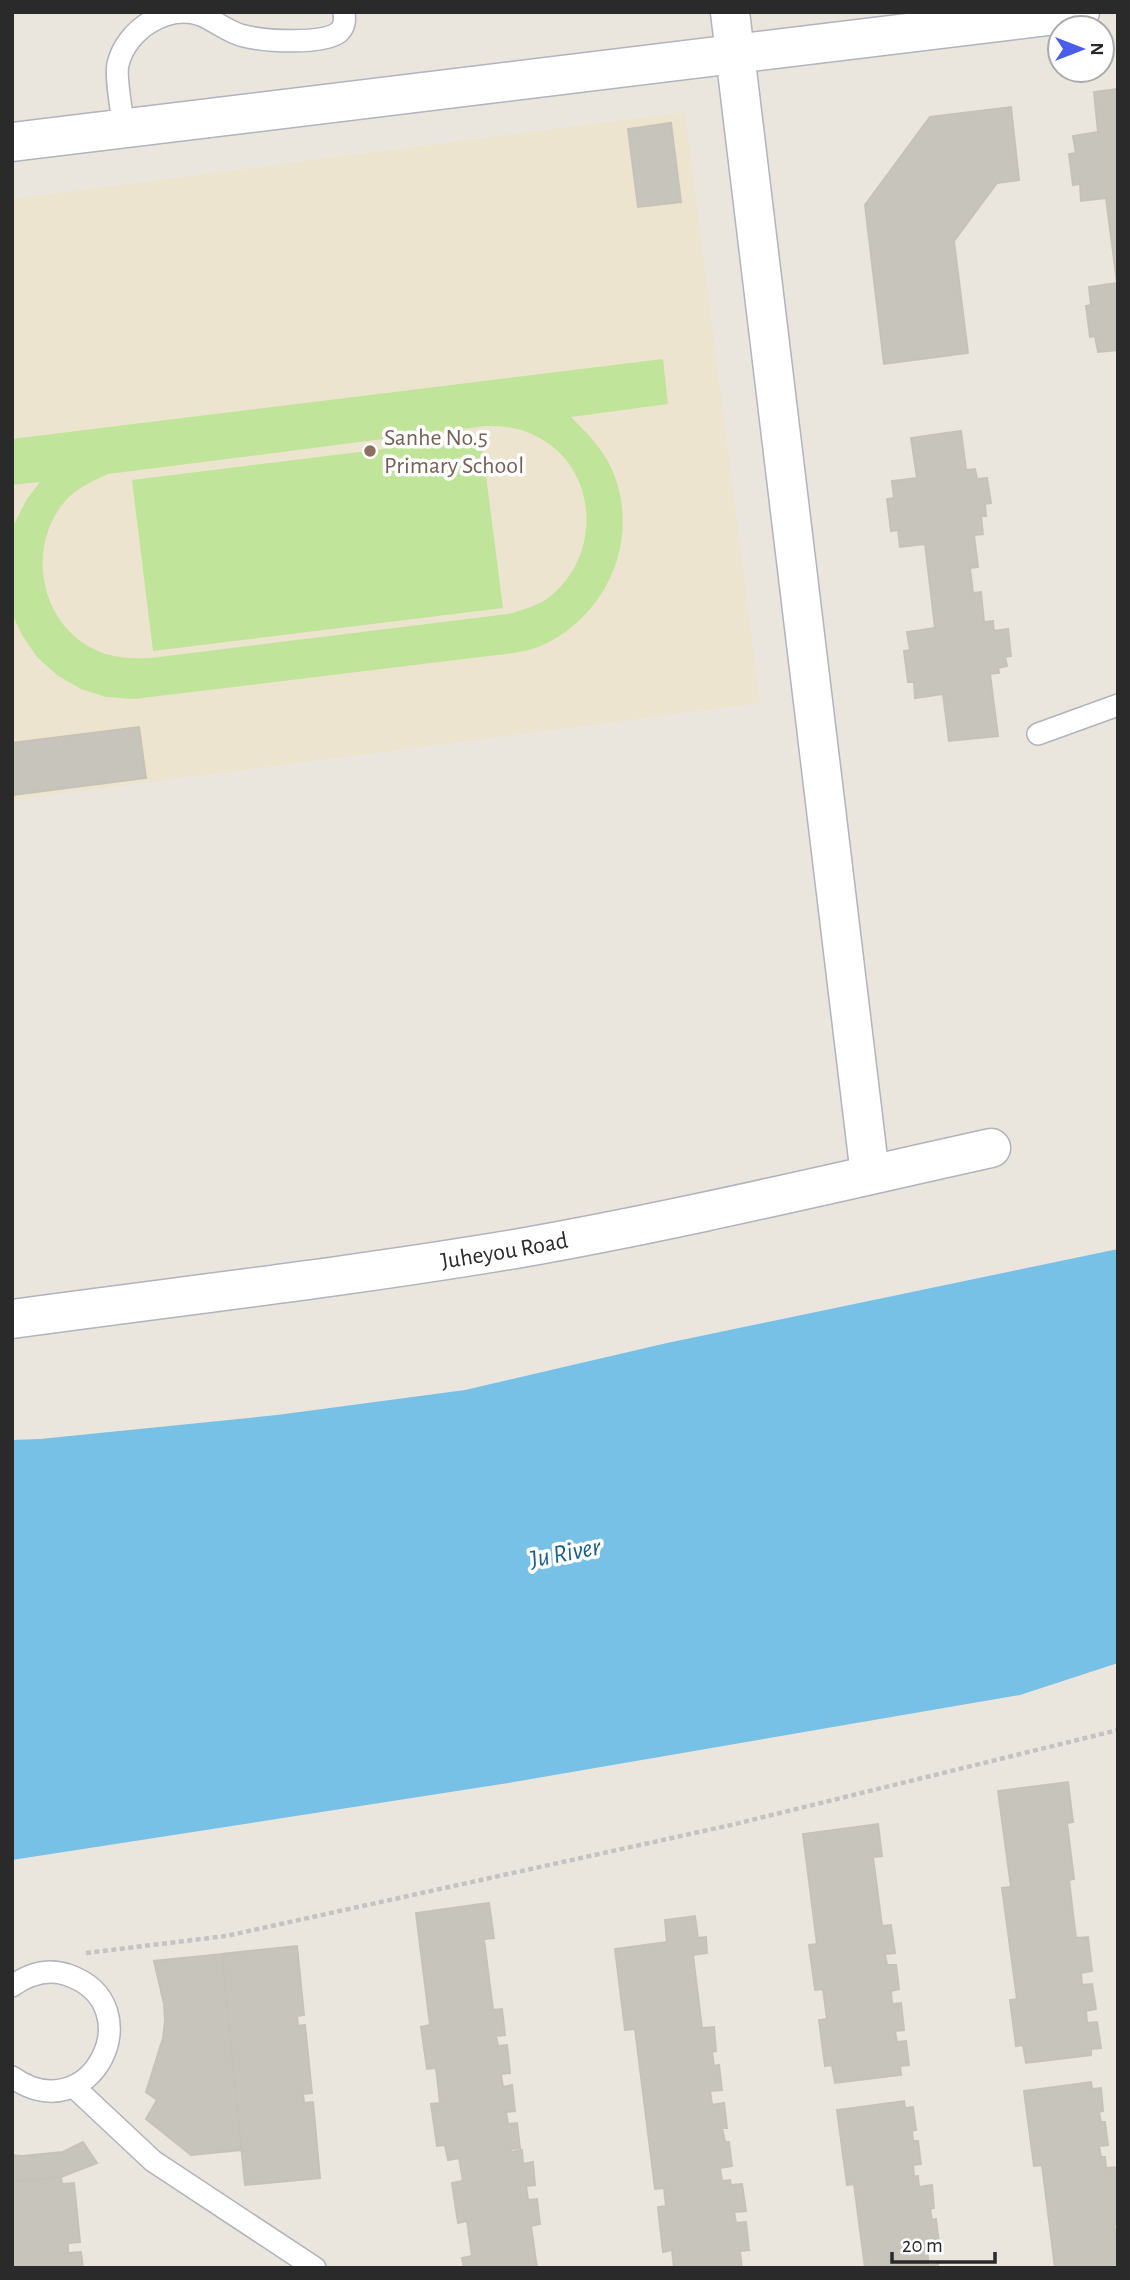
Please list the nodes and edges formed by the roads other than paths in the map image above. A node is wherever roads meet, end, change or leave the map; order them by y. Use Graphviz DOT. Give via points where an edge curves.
graph roads {
  1 [pos="344,12"];
  2 [pos="730,12"];
  3 [pos="1080,12"];
  4 [pos="736,54"];
  5 [pos="124,128"];
  6 [pos="12,142"];
  7 [pos="1118,705"];
  8 [pos="1038,734"];
  9 [pos="991,1148"];
  10 [pos="870,1175"];
  11 [pos="12,1319"];
  12 [pos="12,1986"];
  13 [pos="12,2077"];
  14 [pos="74,2087"];
  15 [pos="315,2268"];
  1 -- 5 [label="lane" via="345,22 339,31 319,39 241,36 190,13 169,14 149,23 132,37 117,65"];
  2 -- 4 [label="street"];
  3 -- 4 [label="street"];
  4 -- 5 [label="street"];
  4 -- 10 [label="street"];
  5 -- 6 [label="street"];
  7 -- 8 [label="lane"];
  9 -- 10 [label="street, Juheyou Road"];
  10 -- 11 [label="street, Juheyou Road" via="512,1249"];
  12 -- 14 [label="lane" via="41,1972 60,1972 78,1978 101,2000 108,2014 108,2046 102,2060"];
  13 -- 14 [label="lane" via="42,2091"];
  14 -- 15 [label="lane" via="153,2161"];
}
